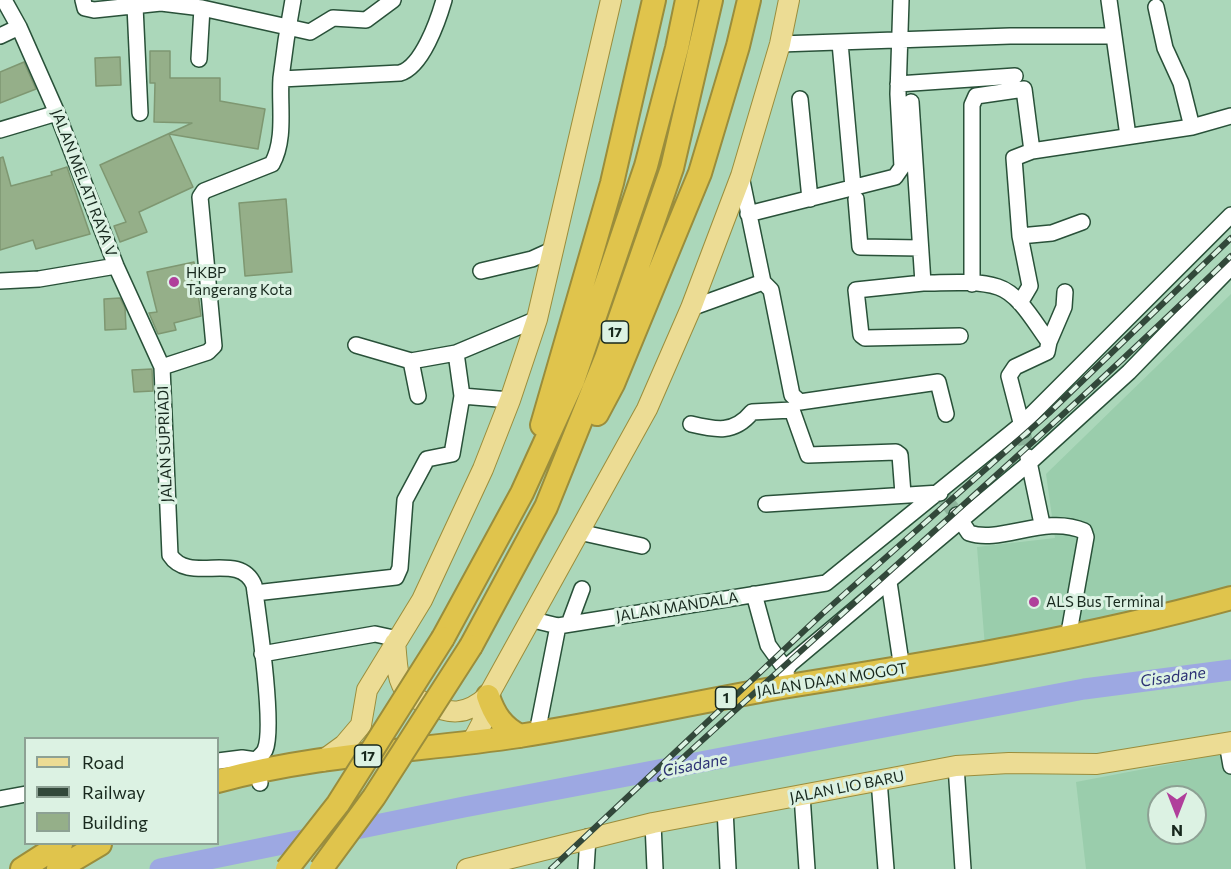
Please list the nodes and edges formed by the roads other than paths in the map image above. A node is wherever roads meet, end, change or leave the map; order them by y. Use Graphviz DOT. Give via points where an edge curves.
graph roads {
  1 [pos="4,0"];
  2 [pos="83,0"];
  3 [pos="293,0"];
  4 [pos="393,0"];
  5 [pos="444,0"];
  6 [pos="611,0"];
  7 [pos="654,0"];
  8 [pos="687,0"];
  9 [pos="711,0"];
  10 [pos="749,0"];
  11 [pos="789,0"];
  12 [pos="902,0"];
  13 [pos="1108,0"];
  14 [pos="135,6"];
  15 [pos="1156,7"];
  16 [pos="202,8"];
  17 [pos="20,27"];
  18 [pos="288,28"];
  19 [pos="0,36"];
  20 [pos="1114,36"];
  21 [pos="900,40"];
  22 [pos="840,43"];
  23 [pos="780,44"];
  24 [pos="199,59"];
  25 [pos="1015,76"];
  26 [pos="281,79"];
  27 [pos="898,84"];
  28 [pos="800,99"];
  29 [pos="911,102"];
  30 [pos="140,112"];
  31 [pos="57,113"];
  32 [pos="1231,116"];
  33 [pos="1192,127"];
  34 [pos="0,130"];
  35 [pos="1128,136"];
  36 [pos="1032,152"];
  37 [pos="741,176"];
  38 [pos="854,193"];
  39 [pos="810,199"];
  40 [pos="748,214"];
  41 [pos="1231,215"];
  42 [pos="1082,222"];
  43 [pos="1020,236"];
  44 [pos="920,248"];
  45 [pos="554,249"];
  46 [pos="116,266"];
  47 [pos="1231,267"];
  48 [pos="481,271"];
  49 [pos="0,280"];
  50 [pos="763,282"];
  51 [pos="923,283"];
  52 [pos="972,284"];
  53 [pos="1065,292"];
  54 [pos="1020,303"];
  55 [pos="691,308"];
  56 [pos="537,319"];
  57 [pos="960,336"];
  58 [pos="1050,342"];
  59 [pos="356,345"];
  60 [pos="456,353"];
  61 [pos="411,361"];
  62 [pos="162,367"];
  63 [pos="418,396"];
  64 [pos="462,396"];
  65 [pos="510,400"];
  66 [pos="946,414"];
  67 [pos="691,424"];
  68 [pos="1023,427"];
  69 [pos="1028,458"];
  70 [pos="522,493"];
  71 [pos="903,494"];
  72 [pos="941,495"];
  73 [pos="766,504"];
  74 [pos="546,507"];
  75 [pos="960,518"];
  76 [pos="1042,524"];
  77 [pos="579,532"];
  78 [pos="642,546"];
  79 [pos="889,582"];
  80 [pos="582,589"];
  81 [pos="255,593"];
  82 [pos="754,594"];
  83 [pos="1231,598"];
  84 [pos="1231,612"];
  85 [pos="530,620"];
  86 [pos="563,625"];
  87 [pos="389,638"];
  88 [pos="1068,638"];
  89 [pos="262,654"];
  90 [pos="902,669"];
  91 [pos="787,678"];
  92 [pos="488,696"];
  93 [pos="528,734"];
  94 [pos="472,742"];
  95 [pos="1229,743"];
  96 [pos="219,761"];
  97 [pos="322,761"];
  98 [pos="956,766"];
  99 [pos="1231,766"];
  100 [pos="258,771"];
  101 [pos="879,780"];
  102 [pos="219,781"];
  103 [pos="24,794"];
  104 [pos="219,794"];
  105 [pos="802,795"];
  106 [pos="0,799"];
  107 [pos="725,809"];
  108 [pos="653,823"];
  109 [pos="588,837"];
  110 [pos="90,845"];
  111 [pos="71,849"];
  112 [pos="583,865"];
  113 [pos="22,869"];
  114 [pos="58,869"];
  115 [pos="287,869"];
  116 [pos="321,869"];
  117 [pos="468,869"];
  118 [pos="655,869"];
  119 [pos="728,869"];
  120 [pos="807,869"];
  121 [pos="886,869"];
  122 [pos="963,869"];
  1 -- 17 [label="street, JALAN MELATI RAYA V"];
  2 -- 14 [label="street" via="85,8 94,10"];
  3 -- 18 [label="street, JALAN SUPRIADI"];
  4 -- 18 [label="street" via="366,20 333,18 310,32"];
  5 -- 26 [label="street" via="433,32 414,66 406,72"];
  6 -- 45 [label="main road"];
  7 -- 70 [label="highway" via="612,183"];
  8 -- 70 [label="highway, 17" via="656,134 586,348"];
  9 -- 74 [label="highway, 17" via="672,168 606,358"];
  10 -- 74 [label="highway" via="700,173 613,384"];
  11 -- 23 [label="main road"];
  12 -- 21 [label="street"];
  13 -- 20 [label="street"];
  14 -- 16 [label="street" via="161,3"];
  14 -- 30 [label="street"];
  15 -- 33 [label="street" via="1165,48 1181,83"];
  16 -- 18 [label="street"];
  16 -- 24 [label="street"];
  17 -- 19 [label="street"];
  17 -- 31 [label="street, JALAN MELATI RAYA V"];
  18 -- 26 [label="street, JALAN SUPRIADI"];
  20 -- 21 [label="street"];
  20 -- 35 [label="street"];
  21 -- 22 [label="street"];
  21 -- 27 [label="street"];
  22 -- 23 [label="street"];
  22 -- 38 [label="street"];
  23 -- 37 [label="main road"];
  25 -- 27 [label="street"];
  26 -- 62 [label="street, JALAN SUPRIADI" via="280,140 272,164 200,196 214,346 208,352"];
  27 -- 38 [label="street" via="902,167 895,177"];
  28 -- 39 [label="street"];
  29 -- 44 [label="street"];
  31 -- 34 [label="street"];
  31 -- 46 [label="street, JALAN MELATI RAYA V"];
  32 -- 33 [label="street"];
  33 -- 35 [label="street"];
  35 -- 36 [label="street"];
  36 -- 43 [label="street" via="1014,158"];
  36 -- 52 [label="street" via="1024,89 975,96"];
  37 -- 40 [label="street"];
  37 -- 55 [label="main road"];
  38 -- 39 [label="street"];
  38 -- 44 [label="street" via="860,247"];
  39 -- 40 [label="street"];
  40 -- 50 [label="street"];
  41 -- 68 [label="street"];
  42 -- 43 [label="street" via="1052,232"];
  43 -- 54 [label="street" via="1030,286"];
  44 -- 51 [label="street"];
  45 -- 48 [label="street" via="532,259"];
  45 -- 56 [label="main road"];
  46 -- 49 [label="street" via="39,279"];
  46 -- 62 [label="street, JALAN MELATI RAYA V"];
  47 -- 69 [label="street" via="1129,372"];
  50 -- 55 [label="street"];
  50 -- 66 [label="street" via="771,290 792,395 800,402 938,382"];
  51 -- 52 [label="street"];
  51 -- 57 [label="street" via="856,290 861,335"];
  52 -- 54 [label="street" via="1000,288"];
  53 -- 58 [label="street" via="1064,308"];
  54 -- 58 [label="street"];
  55 -- 77 [label="main road" via="647,409"];
  56 -- 60 [label="street"];
  56 -- 65 [label="main road"];
  58 -- 68 [label="street" via="1047,352 1015,367 1009,376"];
  59 -- 61 [label="street"];
  60 -- 61 [label="street"];
  60 -- 64 [label="street"];
  61 -- 63 [label="street"];
  62 -- 81 [label="street, JALAN SUPRIADI" via="170,555 183,567 235,568 244,572 251,577"];
  64 -- 65 [label="street"];
  64 -- 81 [label="street" via="452,454 427,459 405,500 396,577"];
  65 -- 87 [label="main road" via="483,469 422,600"];
  67 -- 71 [label="street" via="730,429 752,412 792,410 808,455 900,455"];
  68 -- 72 [label="street"];
  69 -- 75 [label="street"];
  69 -- 76 [label="street"];
  70 -- 115 [label="highway, 17, bridge" via="443,638 338,804"];
  71 -- 72 [label="street"];
  71 -- 73 [label="street"];
  72 -- 82 [label="street, JALAN MANDALA" via="826,583"];
  74 -- 116 [label="highway, 17, bridge" via="471,646 374,797"];
  75 -- 76 [label="street" via="969,533 985,536"];
  75 -- 79 [label="street"];
  76 -- 88 [label="street" via="1078,528 1086,537"];
  77 -- 78 [label="street"];
  77 -- 85 [label="main road"];
  79 -- 90 [label="street"];
  79 -- 91 [label="street"];
  80 -- 86 [label="street"];
  81 -- 89 [label="street, JALAN SUPRIADI"];
  82 -- 86 [label="street, JALAN MANDALA"];
  82 -- 91 [label="street" via="768,645"];
  83 -- 88 [label="highway, JALAN DAAN MOGOT / 1"];
  84 -- 100 [label="highway, JALAN DAAN MOGOT / 1" via="973,671 526,749"];
  85 -- 86 [label="street, JALAN MANDALA"];
  85 -- 92 [label="main road"];
  86 -- 93 [label="street"];
  87 -- 89 [label="street"];
  87 -- 92 [label="main road" via="399,677 411,696 453,713 465,711"];
  87 -- 97 [label="main road" via="367,690 361,725 344,745"];
  88 -- 90 [label="highway, JALAN DAAN MOGOT / 1"];
  89 -- 100 [label="street, JALAN SUPRIADI" via="267,744"];
  90 -- 91 [label="highway, JALAN DAAN MOGOT / 1"];
  91 -- 93 [label="highway, JALAN DAAN MOGOT / 1"];
  92 -- 93 [label="highway" via="493,712 508,730"];
  92 -- 94 [label="main road" via="482,723"];
  93 -- 94 [label="highway, JALAN DAAN MOGOT / 1"];
  94 -- 97 [label="highway, JALAN DAAN MOGOT / 1"];
  95 -- 98 [label="main road, JALAN LIO BARU" via="1097,764"];
  95 -- 99 [label="street"];
  96 -- 100 [label="street" via="242,758"];
  97 -- 100 [label="highway, JALAN DAAN MOGOT / 1"];
  98 -- 101 [label="main road, JALAN LIO BARU"];
  98 -- 122 [label="street"];
  100 -- 102 [label="highway, JALAN DAAN MOGOT / 1"];
  100 -- 104 [label="highway, JALAN DAAN MOGOT / 1"];
  101 -- 105 [label="main road, JALAN LIO BARU"];
  101 -- 121 [label="street"];
  103 -- 106 [label="street"];
  105 -- 107 [label="main road, JALAN LIO BARU"];
  105 -- 120 [label="street"];
  107 -- 108 [label="main road, JALAN LIO BARU"];
  107 -- 119 [label="street"];
  108 -- 109 [label="main road, JALAN LIO BARU"];
  108 -- 118 [label="street"];
  109 -- 112 [label="street"];
  109 -- 117 [label="main road, JALAN LIO BARU"];
  110 -- 111 [label="highway"];
  111 -- 113 [label="highway"];
  111 -- 114 [label="highway"];
}
